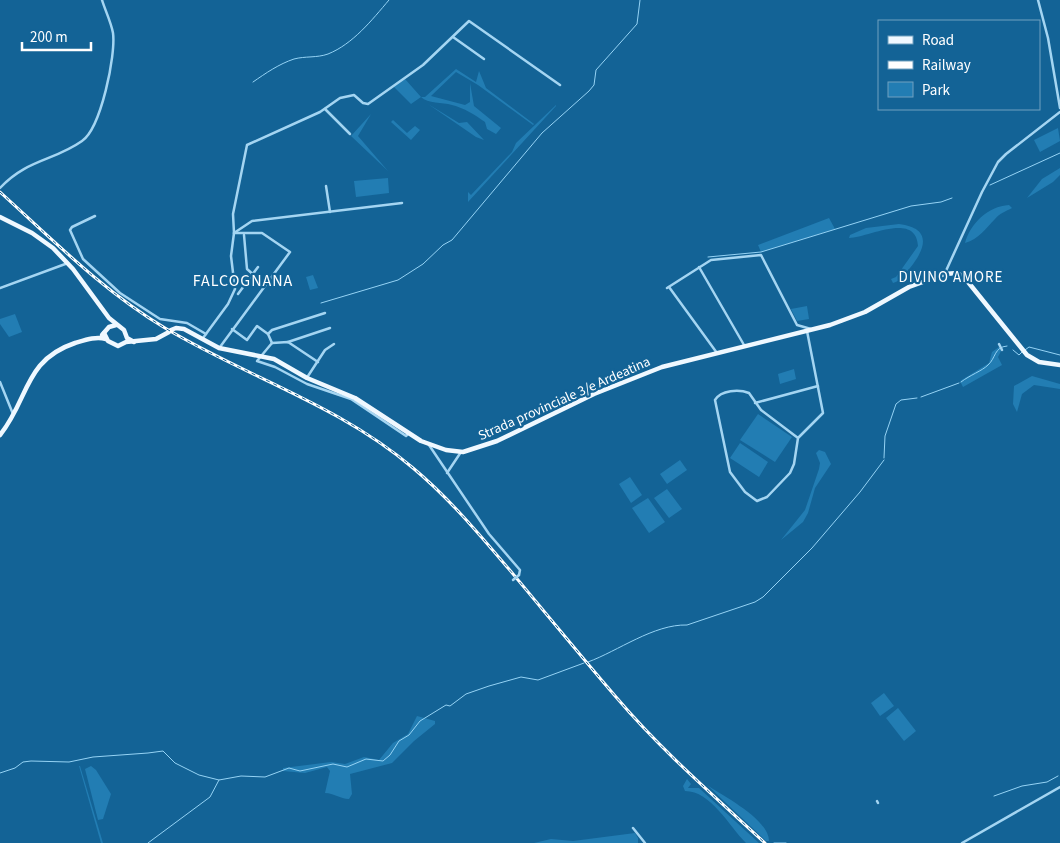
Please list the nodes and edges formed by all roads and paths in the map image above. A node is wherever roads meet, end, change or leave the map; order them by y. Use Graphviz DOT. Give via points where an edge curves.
graph roads {
  1 [pos="102,0"];
  2 [pos="1038,0"];
  3 [pos="453,36"];
  4 [pos="484,59"];
  5 [pos="560,85"];
  6 [pos="1060,108"];
  7 [pos="325,109"];
  8 [pos="1060,112"];
  9 [pos="350,134"];
  10 [pos="326,186"];
  11 [pos="0,188"];
  12 [pos="402,203"];
  13 [pos="330,212"];
  14 [pos="95,216"];
  15 [pos="1,218"];
  16 [pos="234,233"];
  17 [pos="244,235"];
  18 [pos="68,263"];
  19 [pos="699,266"];
  20 [pos="258,267"];
  21 [pos="945,274"];
  22 [pos="252,275"];
  23 [pos="265,285"];
  24 [pos="0,288"];
  25 [pos="238,294"];
  26 [pos="325,313"];
  27 [pos="109,318"];
  28 [pos="116,325"];
  29 [pos="110,326"];
  30 [pos="330,328"];
  31 [pos="232,329"];
  32 [pos="809,331"];
  33 [pos="104,333"];
  34 [pos="206,334"];
  35 [pos="268,334"];
  36 [pos="97,338"];
  37 [pos="106,339"];
  38 [pos="127,340"];
  39 [pos="202,340"];
  40 [pos="288,342"];
  41 [pos="272,343"];
  42 [pos="334,344"];
  43 [pos="999,344"];
  44 [pos="744,346"];
  45 [pos="219,348"];
  46 [pos="1002,350"];
  47 [pos="718,354"];
  48 [pos="260,356"];
  49 [pos="318,362"];
  50 [pos="1060,366"];
  51 [pos="308,376"];
  52 [pos="0,382"];
  53 [pos="818,386"];
  54 [pos="755,403"];
  55 [pos="13,416"];
  56 [pos="0,435"];
  57 [pos="798,438"];
  58 [pos="428,444"];
  59 [pos="461,452"];
  60 [pos="447,473"];
  61 [pos="513,580"];
  62 [pos="1060,787"];
  63 [pos="632,828"];
  64 [pos="646,843"];
  65 [pos="962,843"];
  1 -- 11 [label="street" via="113,42 103,102 89,133 80,142 16,172"];
  2 -- 6 [label="street"];
  3 -- 4 [label="street"];
  3 -- 5 [label="street" via="472,21"];
  3 -- 7 [label="street" via="423,65 368,104 350,95"];
  7 -- 9 [label="street"];
  7 -- 16 [label="street" via="247,145 233,214"];
  8 -- 21 [label="street" via="998,162"];
  10 -- 13 [label="street"];
  12 -- 13 [label="street"];
  13 -- 16 [label="street" via="252,221"];
  14 -- 34 [label="street" via="70,230 82,257 99,276 160,319 187,323"];
  15 -- 18 [label="main road" via="39,237"];
  16 -- 17 [label="street"];
  16 -- 34 [label="street" via="231,256 234,294"];
  17 -- 22 [label="street" via="246,266"];
  17 -- 23 [label="street" via="262,233 290,252"];
  18 -- 24 [label="street"];
  18 -- 27 [label="main road"];
  19 -- 32 [label="street" via="718,258 762,256 797,326 809,327"];
  19 -- 44 [label="street"];
  19 -- 47 [label="street" via="668,287"];
  20 -- 22 [label="street"];
  21 -- 32 [label="main road, Strada provinciale 3/e Ardeatina" via="904,289 862,314"];
  21 -- 50 [label="main road" via="964,277 1024,351 1039,362"];
  22 -- 23 [label="street"];
  22 -- 25 [label="street"];
  23 -- 31 [label="street"];
  26 -- 35 [label="street" via="281,326"];
  27 -- 28 [label="main road"];
  27 -- 29 [label="main road"];
  28 -- 29 [label="main road"];
  28 -- 38 [label="main road" via="124,330"];
  29 -- 33 [label="main road"];
  30 -- 40 [label="street"];
  31 -- 35 [label="street" via="247,340 257,326"];
  31 -- 45 [label="street"];
  32 -- 44 [label="main road, Strada provinciale 3/e Ardeatina"];
  32 -- 53 [label="street"];
  33 -- 36 [label="main road"];
  33 -- 37 [label="main road"];
  34 -- 39 [label="street"];
  35 -- 41 [label="street"];
  36 -- 37 [label="main road"];
  36 -- 55 [label="main road" via="65,347 42,361"];
  37 -- 38 [label="main road" via="116,346"];
  38 -- 39 [label="main road" via="156,339 176,328"];
  39 -- 45 [label="main road"];
  40 -- 41 [label="street"];
  40 -- 49 [label="street"];
  41 -- 48 [label="street"];
  42 -- 49 [label="street" via="326,349"];
  43 -- 46 [label="street"];
  44 -- 47 [label="main road, Strada provinciale 3/e Ardeatina"];
  45 -- 48 [label="main road"];
  47 -- 59 [label="main road, Strada provinciale 3/e Ardeatina" via="662,367 594,394 497,441"];
  48 -- 58 [label="main road" via="274,359 306,378 350,395"];
  49 -- 51 [label="street"];
  52 -- 55 [label="street"];
  53 -- 54 [label="street"];
  53 -- 57 [label="street" via="823,409 821,417"];
  54 -- 57 [label="street" via="766,416"];
  54 -- 57 [label="street" via="751,394 741,391 722,394 715,400 730,472 752,499 766,498 790,473"];
  55 -- 56 [label="main road"];
  58 -- 59 [label="main road"];
  58 -- 60 [label="street"];
  59 -- 60 [label="street"];
  60 -- 61 [label="street, bridge" via="489,534 520,570"];
  62 -- 65 [label="street"];
  63 -- 64 [label="street"];
}
